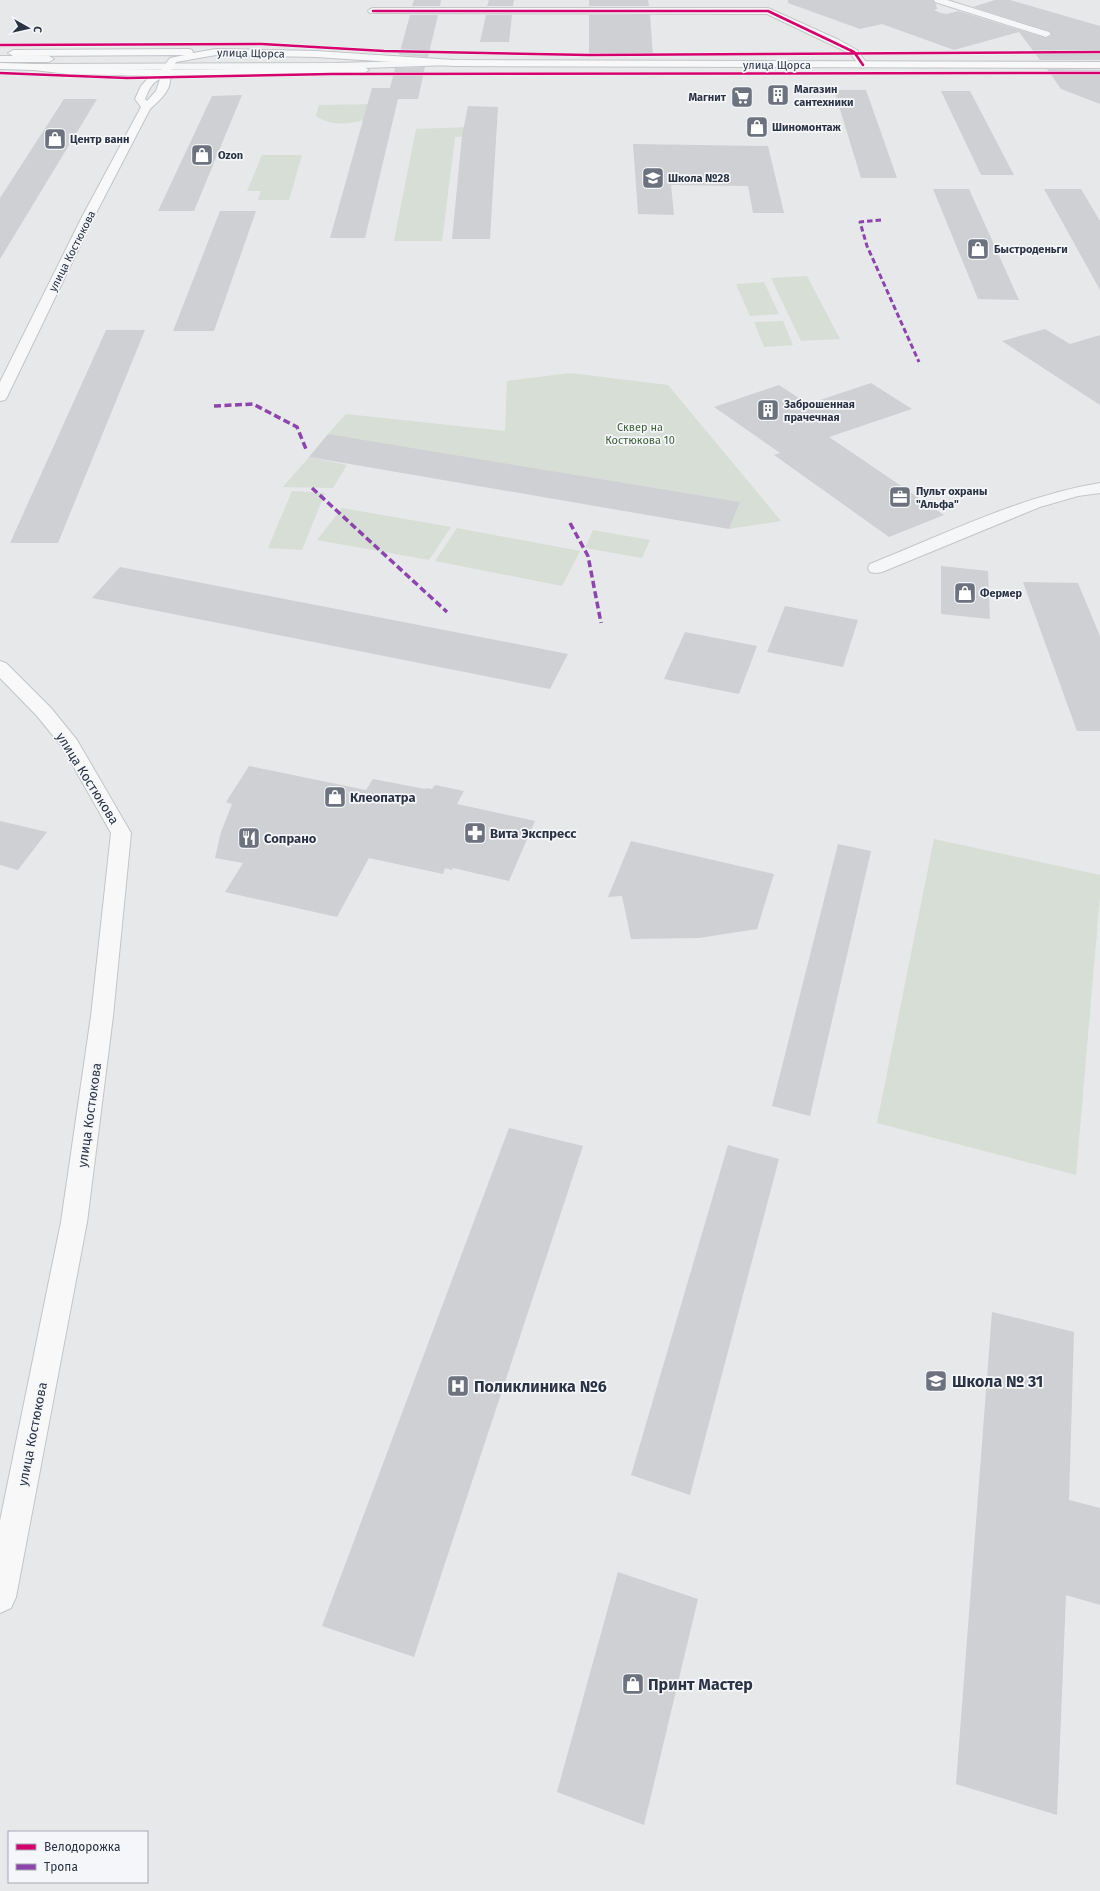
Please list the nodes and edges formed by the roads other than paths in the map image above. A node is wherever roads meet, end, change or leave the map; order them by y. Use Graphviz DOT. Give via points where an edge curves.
graph roads {
  1 [pos="938,0"];
  2 [pos="966,0"];
  3 [pos="951,4"];
  4 [pos="373,11"];
  5 [pos="1046,34"];
  6 [pos="216,52"];
  7 [pos="0,54"];
  8 [pos="0,59"];
  9 [pos="1100,60"];
  10 [pos="454,63"];
  11 [pos="524,64"];
  12 [pos="863,65"];
  13 [pos="920,65"];
  14 [pos="1100,65"];
  15 [pos="0,66"];
  16 [pos="169,66"];
  17 [pos="146,107"];
  18 [pos="0,397"];
  19 [pos="1100,488"];
  20 [pos="876,568"];
  21 [pos="0,667"];
  22 [pos="0,1597"];
  1 -- 3 [label="street"];
  2 -- 3 [label="street"];
  3 -- 5 [label="street"];
  4 -- 12 [label="street" via="768,11 854,52"];
  6 -- 7 [label="main road"];
  6 -- 10 [label="main road, улица Щорса" via="316,54"];
  6 -- 16 [label="main road, улица Щорса"];
  8 -- 16 [label="street, улица Щорса"];
  9 -- 13 [label="main road" via="988,61"];
  10 -- 11 [label="main road, улица Щорса"];
  10 -- 16 [label="street, улица Щорса"];
  11 -- 12 [label="main road, улица Щорса"];
  11 -- 16 [label="main road" via="335,71"];
  12 -- 13 [label="main road, улица Щорса"];
  13 -- 14 [label="main road, улица Щорса"];
  15 -- 16 [label="main road" via="68,71"];
  16 -- 17 [label="main road, улица Костюкова" via="165,86 157,99"];
  16 -- 17 [label="main road" via="151,79 146,86 140,99"];
  17 -- 18 [label="main road, улица Костюкова" via="88,217"];
  19 -- 20 [label="street" via="1034,504"];
  21 -- 22 [label="main road, улица Костюкова" via="44,712 70,744 121,833 102,1016 74,1222"];
}
